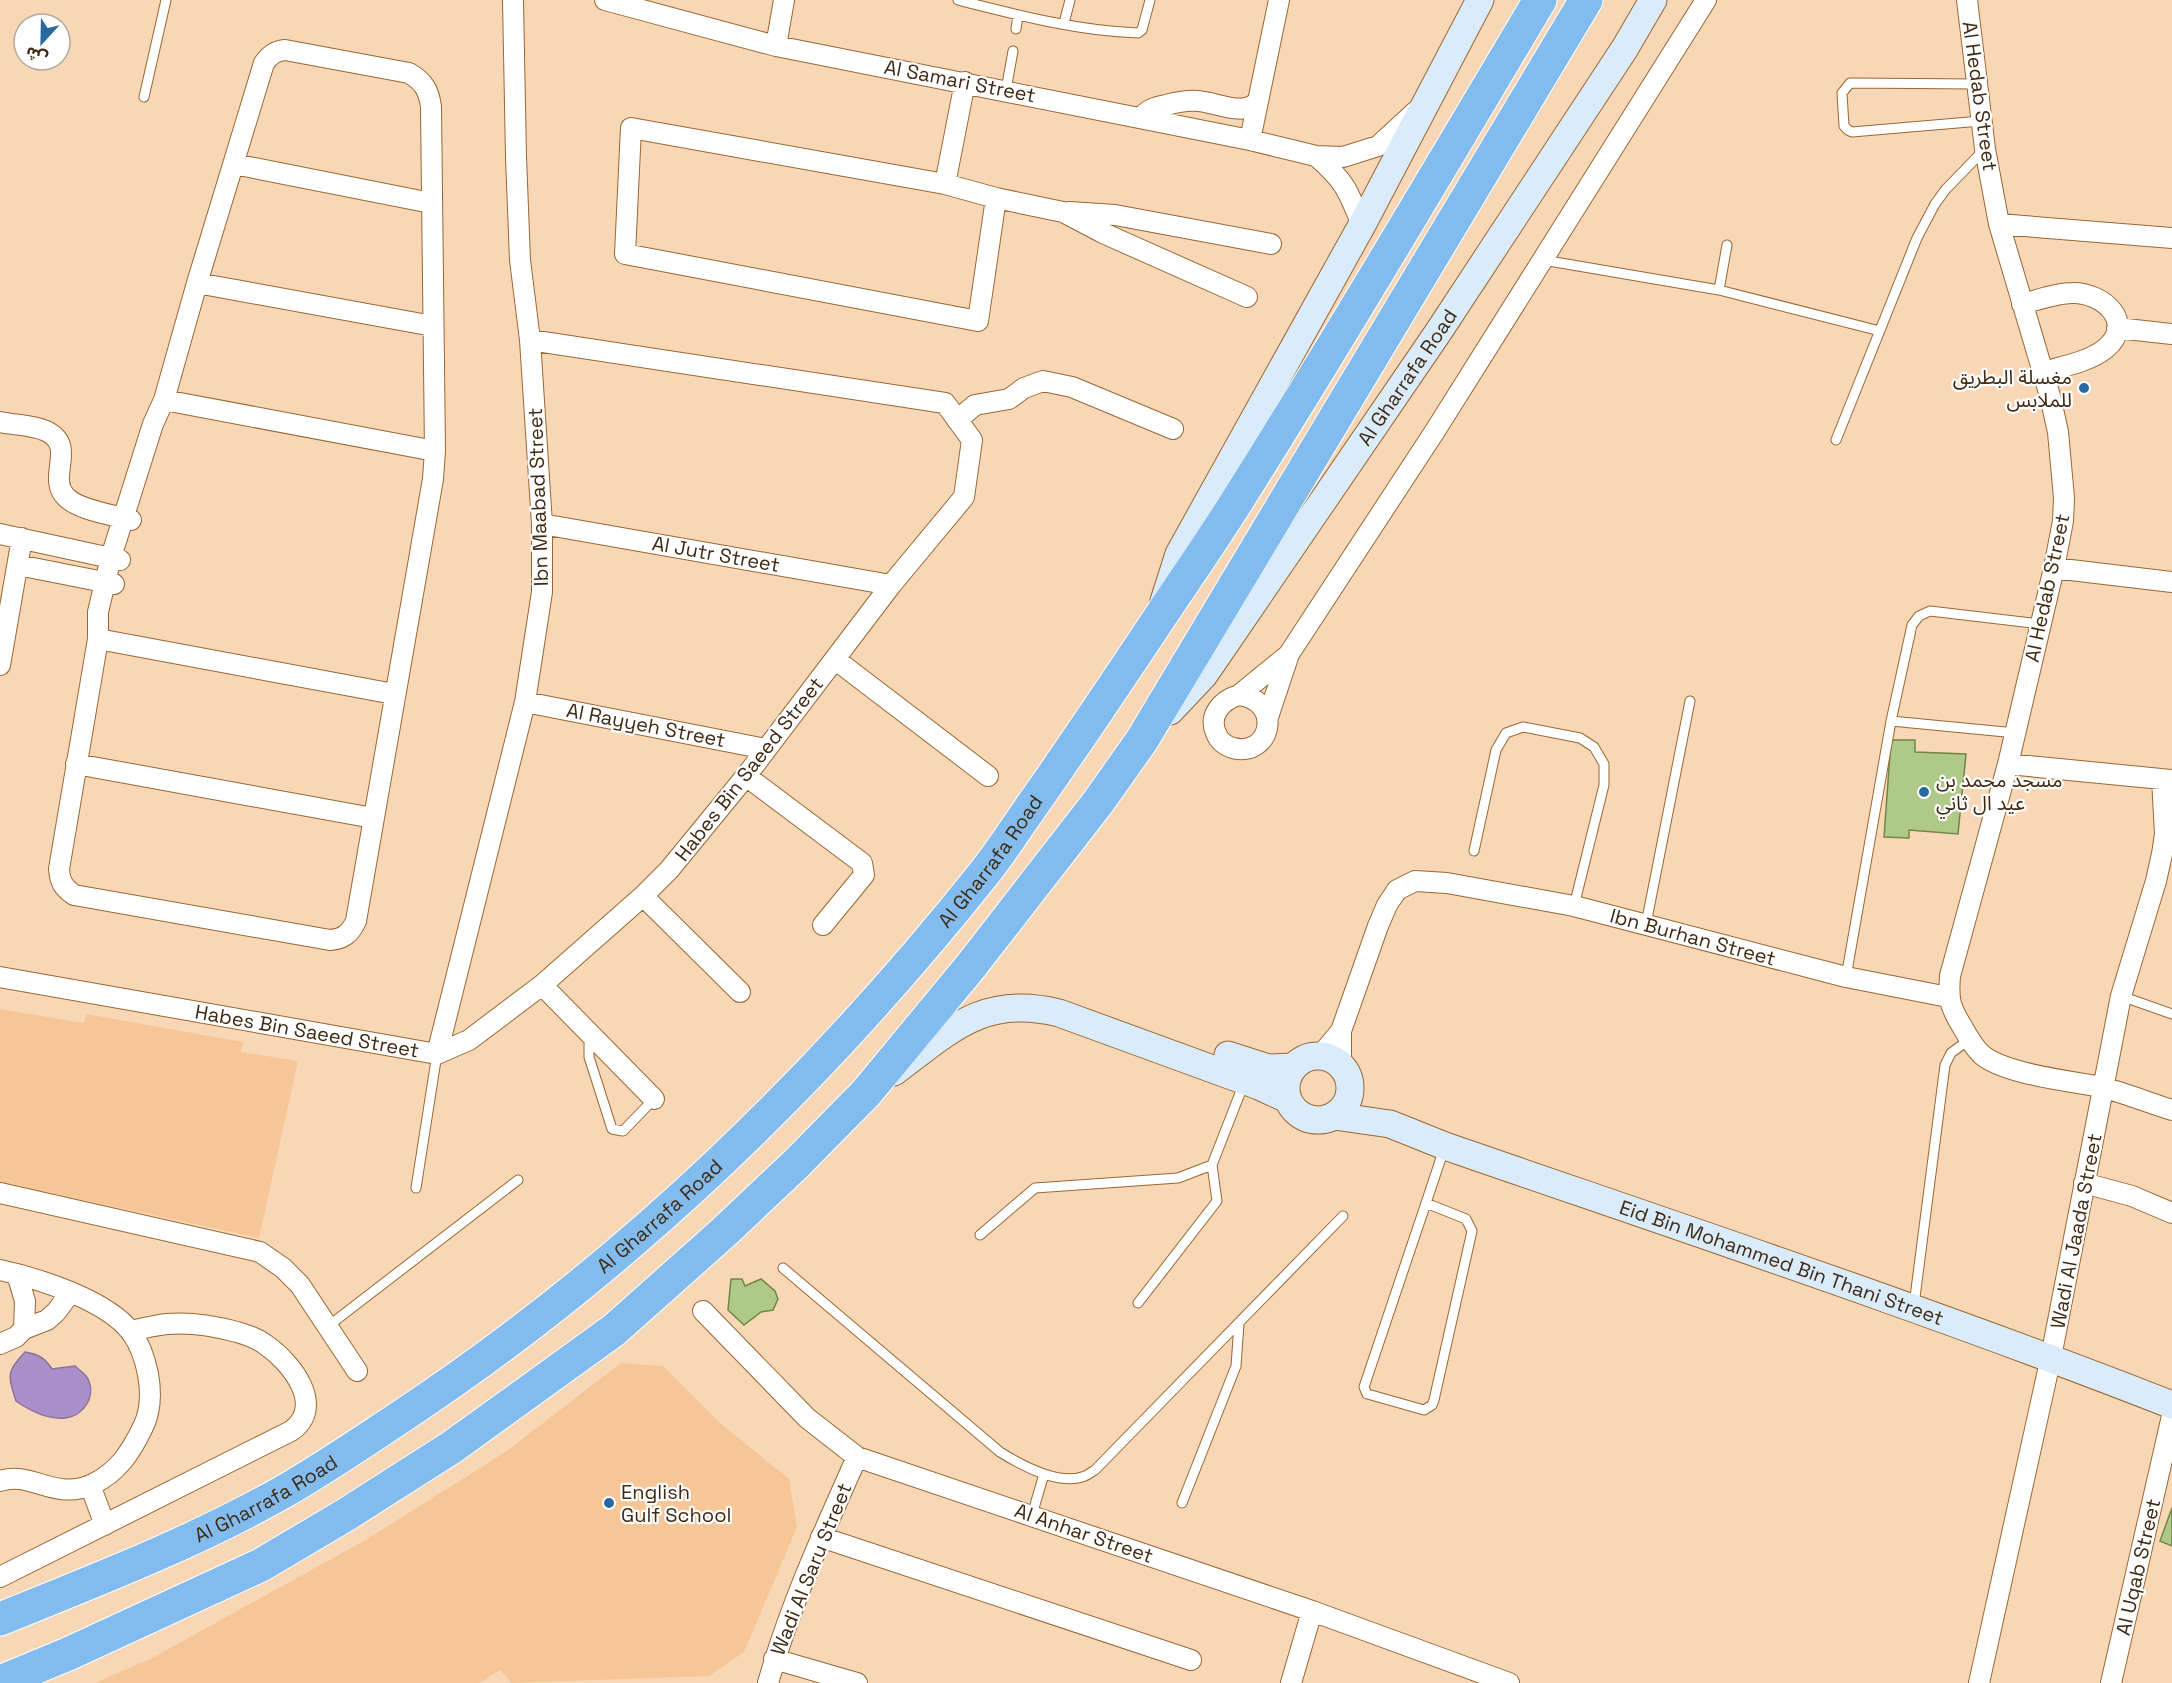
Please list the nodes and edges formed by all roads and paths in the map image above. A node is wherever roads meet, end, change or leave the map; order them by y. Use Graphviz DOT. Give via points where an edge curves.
graph roads {
  1 [pos="166,0"];
  2 [pos="513,0"];
  3 [pos="605,0"];
  4 [pos="784,0"];
  5 [pos="958,0"];
  6 [pos="1070,0"];
  7 [pos="1150,0"];
  8 [pos="1279,0"];
  9 [pos="1480,0"];
  10 [pos="1540,0"];
  11 [pos="1586,0"];
  12 [pos="1653,0"];
  13 [pos="1707,0"];
  14 [pos="1967,0"];
  15 [pos="1018,15"];
  16 [pos="1064,23"];
  17 [pos="1016,29"];
  18 [pos="776,46"];
  19 [pos="1013,51"];
  20 [pos="965,82"];
  21 [pos="1976,84"];
  22 [pos="1006,90"];
  23 [pos="144,97"];
  24 [pos="1257,102"];
  25 [pos="1425,103"];
  26 [pos="1141,118"];
  27 [pos="1981,121"];
  28 [pos="1250,140"];
  29 [pos="1985,149"];
  30 [pos="1316,156"];
  31 [pos="234,164"];
  32 [pos="945,184"];
  33 [pos="996,198"];
  34 [pos="431,203"];
  35 [pos="1063,212"];
  36 [pos="1999,224"];
  37 [pos="1362,225"];
  38 [pos="2172,238"];
  39 [pos="1270,244"];
  40 [pos="1727,245"];
  41 [pos="1543,260"];
  42 [pos="197,283"];
  43 [pos="1719,290"];
  44 [pos="1247,297"];
  45 [pos="2022,304"];
  46 [pos="433,326"];
  47 [pos="2117,328"];
  48 [pos="1880,331"];
  49 [pos="2172,334"];
  50 [pos="530,340"];
  51 [pos="2044,372"];
  52 [pos="164,400"];
  53 [pos="957,420"];
  54 [pos="0,422"];
  55 [pos="1173,429"];
  56 [pos="1836,440"];
  57 [pos="435,451"];
  58 [pos="127,519"];
  59 [pos="542,524"];
  60 [pos="0,534"];
  61 [pos="22,538"];
  62 [pos="115,558"];
  63 [pos="18,565"];
  64 [pos="2054,568"];
  65 [pos="2172,582"];
  66 [pos="109,583"];
  67 [pos="891,585"];
  68 [pos="1157,621"];
  69 [pos="2041,624"];
  70 [pos="98,639"];
  71 [pos="1289,654"];
  72 [pos="836,660"];
  73 [pos="0,665"];
  74 [pos="394,694"];
  75 [pos="1239,695"];
  76 [pos="1690,701"];
  77 [pos="525,702"];
  78 [pos="1268,717"];
  79 [pos="1892,722"];
  80 [pos="2016,733"];
  81 [pos="1142,740"];
  82 [pos="766,749"];
  83 [pos="76,764"];
  84 [pos="2008,764"];
  85 [pos="746,776"];
  86 [pos="988,776"];
  87 [pos="2167,780"];
  88 [pos="373,818"];
  89 [pos="1474,851"];
  90 [pos="2164,884"];
  91 [pos="643,896"];
  92 [pos="1574,906"];
  93 [pos="1646,924"];
  94 [pos="823,925"];
  95 [pos="0,977"];
  96 [pos="1846,977"];
  97 [pos="542,985"];
  98 [pos="740,992"];
  99 [pos="2121,996"];
  100 [pos="1948,998"];
  101 [pos="2172,1014"];
  102 [pos="1082,1021"];
  103 [pos="591,1035"];
  104 [pos="1970,1040"];
  105 [pos="437,1054"];
  106 [pos="1330,1060"];
  107 [pos="1293,1067"];
  108 [pos="1245,1081"];
  109 [pos="2104,1088"];
  110 [pos="1351,1091"];
  111 [pos="866,1093"];
  112 [pos="1287,1099"];
  113 [pos="654,1100"];
  114 [pos="2172,1110"];
  115 [pos="1334,1116"];
  116 [pos="1390,1124"];
  117 [pos="1445,1146"];
  118 [pos="1212,1166"];
  119 [pos="518,1180"];
  120 [pos="2084,1182"];
  121 [pos="416,1188"];
  122 [pos="0,1193"];
  123 [pos="1426,1203"];
  124 [pos="2172,1213"];
  125 [pos="1343,1216"];
  126 [pos="980,1235"];
  127 [pos="783,1268"];
  128 [pos="9,1272"];
  129 [pos="71,1293"];
  130 [pos="1138,1303"];
  131 [pos="1914,1308"];
  132 [pos="703,1311"];
  133 [pos="1239,1324"];
  134 [pos="327,1327"];
  135 [pos="24,1329"];
  136 [pos="130,1331"];
  137 [pos="0,1344"];
  138 [pos="2051,1357"];
  139 [pos="357,1371"];
  140 [pos="2172,1405"];
  141 [pos="2172,1416"];
  142 [pos="857,1457"];
  143 [pos="1044,1474"];
  144 [pos="0,1481"];
  145 [pos="90,1485"];
  146 [pos="1182,1503"];
  147 [pos="1032,1515"];
  148 [pos="105,1525"];
  149 [pos="821,1537"];
  150 [pos="0,1577"];
  151 [pos="1312,1611"];
  152 [pos="0,1618"];
  153 [pos="68,1654"];
  154 [pos="774,1659"];
  155 [pos="1191,1660"];
  156 [pos="0,1682"];
  157 [pos="31,1683"];
  158 [pos="768,1683"];
  159 [pos="857,1683"];
  160 [pos="1291,1683"];
  161 [pos="1509,1683"];
  162 [pos="1979,1683"];
  163 [pos="2112,1683"];
  1 -- 23 [label="lane"];
  2 -- 50 [label="street, Ibn Maabad Street" via="520,260"];
  3 -- 18 [label="street, Al Samari Street"];
  4 -- 18 [label="street"];
  5 -- 15 [label="lane"];
  6 -- 16 [label="lane"];
  7 -- 16 [label="lane" via="1138,33"];
  8 -- 24 [label="street"];
  9 -- 25 [label="street, Al Gharrafa Road"];
  10 -- 68 [label="highway, Al Gharrafa Road" via="1348,322 1235,505"];
  11 -- 81 [label="highway, Al Gharrafa Road"];
  12 -- 81 [label="street, Al Gharrafa Road" via="1439,331 1203,675"];
  13 -- 41 [label="street"];
  14 -- 21 [label="street, Al Hedab Street"];
  15 -- 16 [label="lane"];
  15 -- 17 [label="lane"];
  18 -- 20 [label="street, Al Samari Street"];
  19 -- 22 [label="lane"];
  20 -- 22 [label="street, Al Samari Street"];
  20 -- 32 [label="street"];
  21 -- 27 [label="street, Al Hedab Street"];
  21 -- 27 [label="lane" via="1850,83 1842,93 1844,121 1852,132"];
  22 -- 26 [label="street, Al Samari Street"];
  24 -- 26 [label="street" via="1242,109 1183,100 1154,108"];
  24 -- 28 [label="street"];
  25 -- 30 [label="street, Al Samari Street" via="1378,146 1343,157"];
  25 -- 37 [label="street, Al Gharrafa Road"];
  26 -- 28 [label="street, Al Samari Street"];
  27 -- 29 [label="street, Al Hedab Street"];
  28 -- 30 [label="street, Al Samari Street"];
  29 -- 36 [label="street, Al Hedab Street"];
  29 -- 48 [label="lane" via="1935,204 1917,238"];
  30 -- 37 [label="street" via="1344,183"];
  31 -- 34 [label="street"];
  31 -- 34 [label="street" via="264,63 276,51 408,73 418,78 430,96"];
  31 -- 42 [label="street"];
  32 -- 33 [label="street"];
  32 -- 33 [label="street" via="632,128 625,254 978,321"];
  33 -- 35 [label="street"];
  34 -- 46 [label="street"];
  35 -- 39 [label="street" via="1116,215"];
  35 -- 44 [label="street"];
  36 -- 38 [label="street"];
  36 -- 45 [label="street, Al Hedab Street"];
  37 -- 68 [label="street, Al Gharrafa Road" via="1179,554"];
  40 -- 43 [label="lane"];
  41 -- 43 [label="lane"];
  41 -- 71 [label="street"];
  42 -- 46 [label="street"];
  42 -- 52 [label="street"];
  43 -- 48 [label="lane"];
  45 -- 47 [label="street" via="2065,293 2085,294 2107,304 2118,320"];
  45 -- 51 [label="street, Al Hedab Street"];
  46 -- 57 [label="street"];
  47 -- 49 [label="street"];
  47 -- 51 [label="street" via="2113,340 2097,354"];
  48 -- 56 [label="lane"];
  50 -- 53 [label="street, Habes Bin Saeed Street" via="945,403"];
  50 -- 59 [label="street, Ibn Maabad Street"];
  51 -- 64 [label="street, Al Hedab Street" via="2058,432 2064,490"];
  52 -- 57 [label="street"];
  52 -- 58 [label="street" via="159,438"];
  53 -- 55 [label="street" via="975,405 1009,399 1024,387 1043,381 1072,387"];
  53 -- 67 [label="street, Habes Bin Saeed Street" via="972,440 964,497"];
  54 -- 58 [label="street" via="53,435 62,453 59,484 67,498"];
  57 -- 74 [label="street"];
  58 -- 62 [label="street"];
  59 -- 67 [label="street, Al Jutr Street"];
  59 -- 77 [label="street, Ibn Maabad Street" via="542,592"];
  60 -- 61 [label="street"];
  61 -- 62 [label="street"];
  61 -- 63 [label="street"];
  62 -- 66 [label="street"];
  63 -- 66 [label="street"];
  63 -- 73 [label="street"];
  64 -- 65 [label="street"];
  64 -- 69 [label="street, Al Hedab Street"];
  66 -- 70 [label="street" via="110,613"];
  67 -- 72 [label="street, Habes Bin Saeed Street"];
  68 -- 152 [label="highway, Al Gharrafa Road" via="990,865 888,989 780,1102 610,1262 435,1394 281,1493 134,1564"];
  69 -- 79 [label="lane" via="1930,611 1919,616 1908,636"];
  69 -- 80 [label="street, Al Hedab Street"];
  70 -- 74 [label="street"];
  70 -- 83 [label="street"];
  71 -- 75 [label="street"];
  71 -- 78 [label="street"];
  72 -- 82 [label="street, Habes Bin Saeed Street"];
  72 -- 86 [label="street"];
  74 -- 88 [label="street"];
  75 -- 78 [label="street" via="1257,701"];
  75 -- 78 [label="street" via="1221,704 1216,712 1215,732 1221,741 1239,750 1249,749 1264,737"];
  76 -- 93 [label="lane"];
  77 -- 82 [label="street, Al Rayyeh Street"];
  77 -- 105 [label="street, Ibn Maabad Street"];
  79 -- 80 [label="lane"];
  79 -- 96 [label="lane"];
  80 -- 84 [label="street, Al Hedab Street"];
  81 -- 111 [label="highway, Al Gharrafa Road" via="998,932"];
  82 -- 85 [label="street, Habes Bin Saeed Street"];
  83 -- 88 [label="street"];
  83 -- 88 [label="street" via="58,869 65,889 74,895 338,939 346,936 356,921"];
  84 -- 87 [label="street"];
  84 -- 100 [label="street, Al Hedab Street" via="1958,943"];
  85 -- 91 [label="street, Habes Bin Saeed Street"];
  85 -- 94 [label="street" via="862,863 864,875"];
  87 -- 90 [label="street, Wadi Al Jaada Street"];
  89 -- 92 [label="lane" via="1496,750 1506,733 1523,727 1580,738 1594,747 1604,764 1604,785"];
  90 -- 99 [label="street, Wadi Al Jaada Street"];
  91 -- 97 [label="street, Habes Bin Saeed Street"];
  91 -- 98 [label="street"];
  92 -- 93 [label="street, Ibn Burhan Street"];
  92 -- 106 [label="street, Ibn Burhan Street" via="1447,882 1415,881 1397,890 1378,926"];
  93 -- 96 [label="street, Ibn Burhan Street"];
  95 -- 105 [label="street, Habes Bin Saeed Street"];
  96 -- 100 [label="street, Ibn Burhan Street"];
  97 -- 103 [label="street"];
  97 -- 105 [label="street, Habes Bin Saeed Street" via="469,1040"];
  99 -- 101 [label="lane"];
  99 -- 109 [label="street, Wadi Al Jaada Street"];
  100 -- 104 [label="street"];
  102 -- 107 [label="street" via="1077,1010 1089,1006 1257,1066"];
  102 -- 108 [label="street"];
  102 -- 111 [label="street" via="1039,1008 997,1009 978,1014"];
  103 -- 113 [label="street"];
  103 -- 113 [label="lane" via="589,1057 612,1129 623,1131"];
  104 -- 109 [label="street" via="1980,1053 2001,1066"];
  104 -- 131 [label="lane" via="1951,1053 1945,1065"];
  105 -- 121 [label="lane"];
  106 -- 107 [label="street" via="1305,1058"];
  106 -- 110 [label="street" via="1350,1082"];
  107 -- 112 [label="street" via="1287,1079"];
  108 -- 112 [label="street"];
  108 -- 118 [label="lane"];
  109 -- 114 [label="street"];
  109 -- 120 [label="street, Wadi Al Jaada Street"];
  110 -- 115 [label="street" via="1346,1106"];
  110 -- 116 [label="street, Eid Bin Mohammed Bin Thani Street"];
  111 -- 153 [label="highway, Al Gharrafa Road" via="756,1201 614,1330 452,1447 261,1565"];
  112 -- 115 [label="street" via="1307,1119"];
  115 -- 116 [label="street, Eid Bin Mohammed Bin Thani Street"];
  116 -- 117 [label="street, Eid Bin Mohammed Bin Thani Street"];
  117 -- 123 [label="lane"];
  117 -- 131 [label="street, Eid Bin Mohammed Bin Thani Street"];
  118 -- 126 [label="lane" via="1178,1178 1035,1188"];
  118 -- 130 [label="lane" via="1217,1201"];
  119 -- 134 [label="lane"];
  120 -- 124 [label="street"];
  120 -- 138 [label="street, Wadi Al Jaada Street"];
  122 -- 134 [label="street" via="260,1252 300,1285"];
  123 -- 123 [label="lane" via="1364,1387 1367,1394 1424,1410 1434,1400 1472,1231 1466,1219"];
  125 -- 133 [label="lane"];
  127 -- 143 [label="lane" via="1000,1452"];
  128 -- 129 [label="street"];
  128 -- 135 [label="street" via="26,1301"];
  129 -- 135 [label="street" via="47,1320"];
  129 -- 136 [label="street" via="111,1314"];
  131 -- 138 [label="street, Eid Bin Mohammed Bin Thani Street"];
  132 -- 142 [label="street, Al Anhar Street" via="807,1418"];
  133 -- 143 [label="lane" via="1095,1470 1081,1477"];
  133 -- 146 [label="lane" via="1236,1366"];
  134 -- 139 [label="street"];
  135 -- 137 [label="street"];
  136 -- 145 [label="street" via="147,1368 147,1418 123,1462"];
  136 -- 148 [label="street" via="167,1324 194,1325 251,1336 266,1344 289,1368 305,1392 307,1410 291,1431"];
  138 -- 140 [label="street, Eid Bin Mohammed Bin Thani Street"];
  138 -- 162 [label="street, Wadi Al Jaada Street"];
  141 -- 163 [label="street, Al Uqab Street"];
  142 -- 147 [label="street, Al Anhar Street"];
  142 -- 149 [label="street, Wadi Al Saru Street"];
  143 -- 147 [label="lane"];
  144 -- 145 [label="street" via="21,1478 52,1489 71,1490"];
  145 -- 148 [label="street"];
  147 -- 151 [label="street, Al Anhar Street"];
  148 -- 150 [label="street"];
  149 -- 154 [label="street, Wadi Al Saru Street"];
  149 -- 155 [label="street"];
  151 -- 160 [label="street"];
  151 -- 161 [label="street, Al Anhar Street"];
  153 -- 156 [label="highway, Al Gharrafa Road"];
  153 -- 157 [label="highway"];
  154 -- 158 [label="street, Wadi Al Saru Street"];
  154 -- 159 [label="street"];
}
